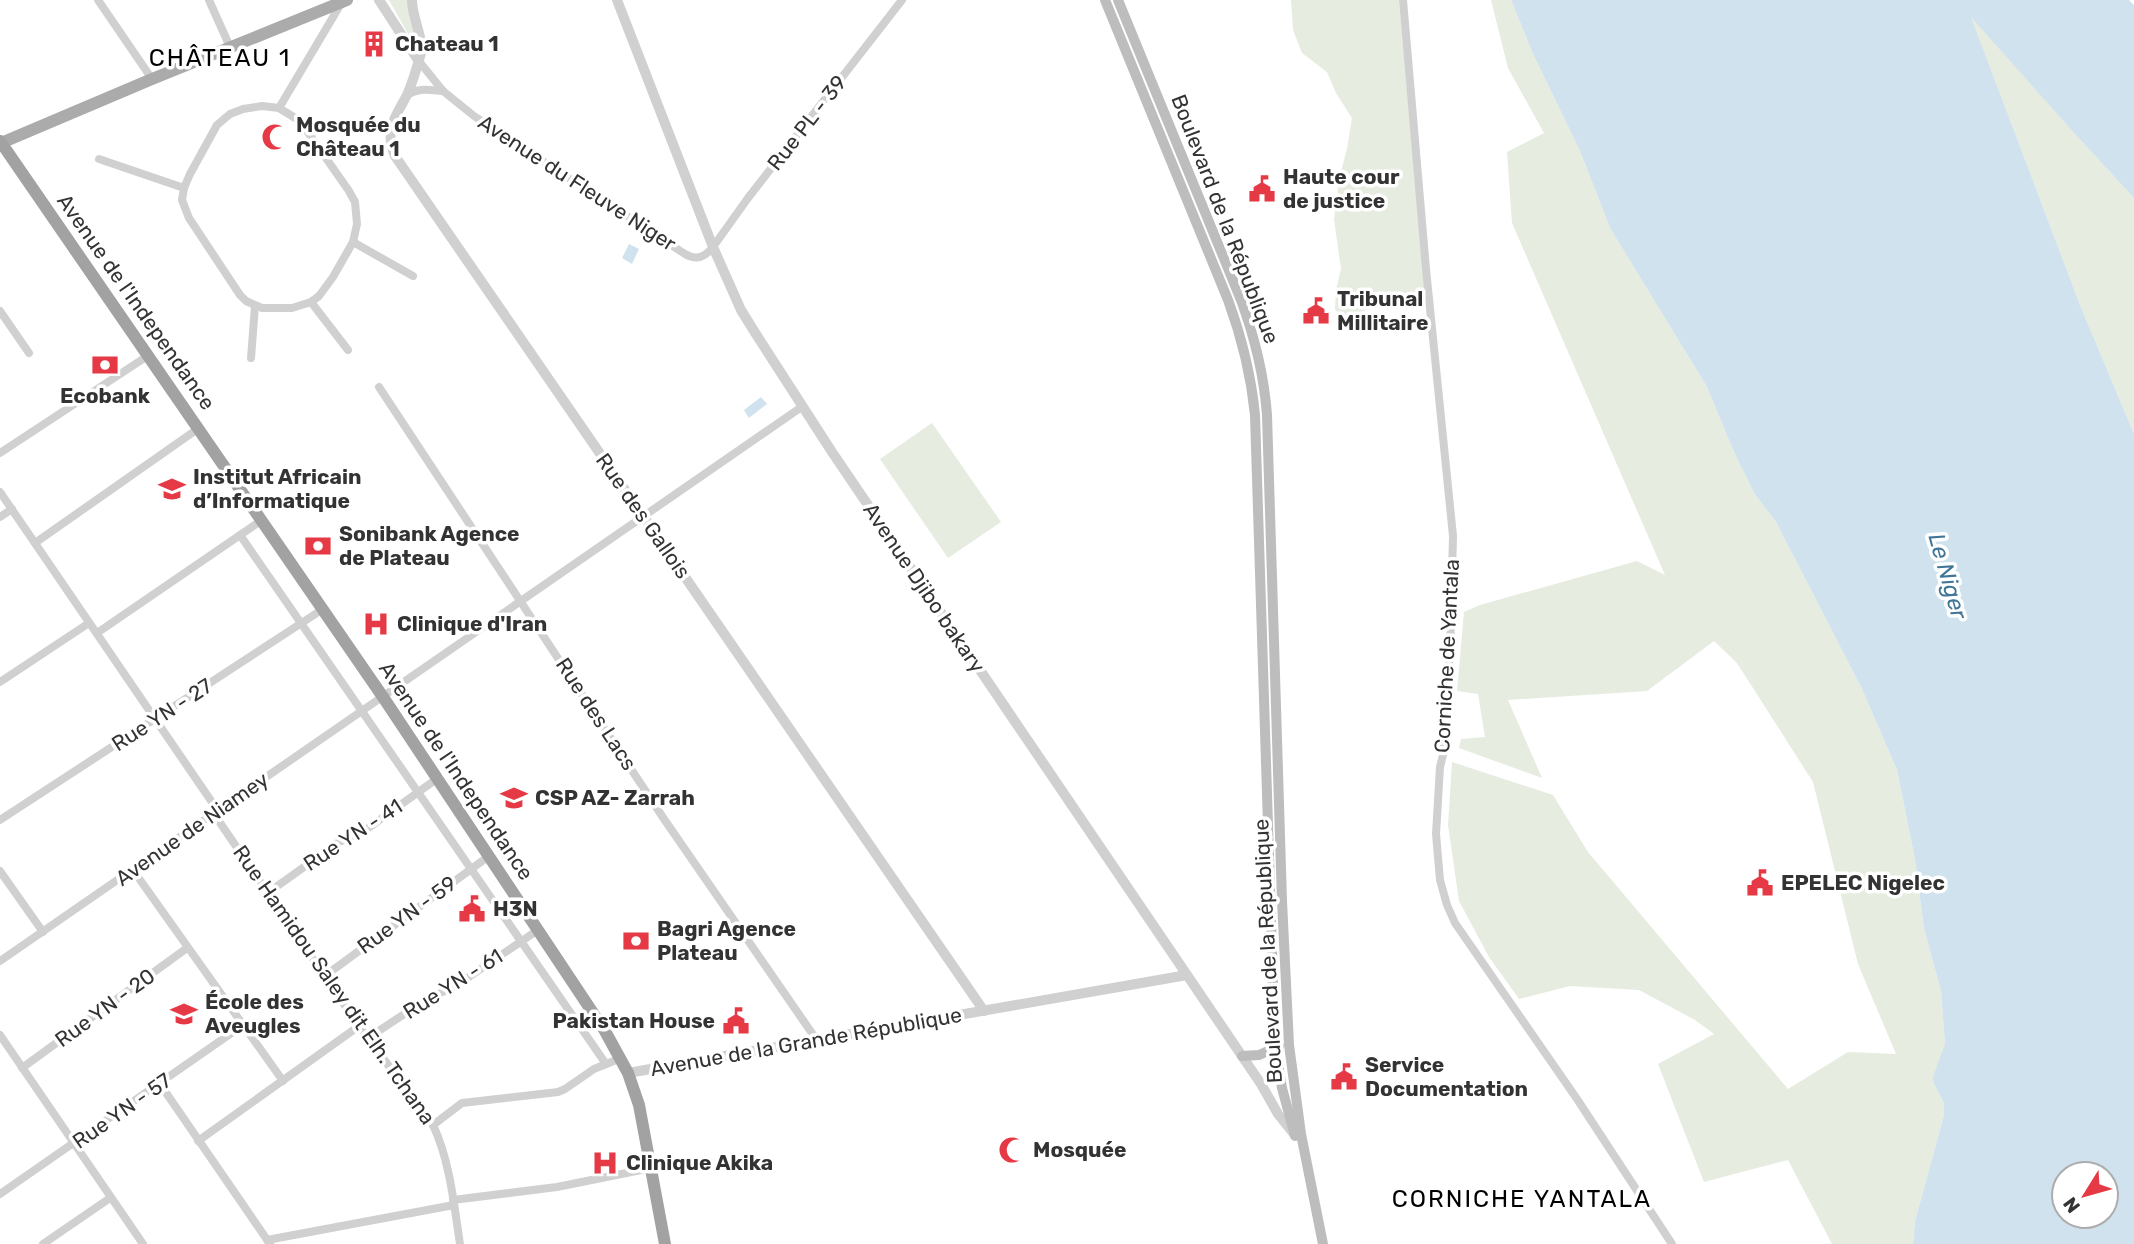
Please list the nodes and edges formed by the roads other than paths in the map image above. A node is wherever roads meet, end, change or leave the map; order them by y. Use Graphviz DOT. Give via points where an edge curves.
graph roads {
  1 [pos="98,0"];
  2 [pos="209,0"];
  3 [pos="379,0"];
  4 [pos="412,0"];
  5 [pos="617,0"];
  6 [pos="902,0"];
  7 [pos="1104,0"];
  8 [pos="1118,0"];
  9 [pos="1403,0"];
  10 [pos="344,1"];
  11 [pos="230,47"];
  12 [pos="418,60"];
  13 [pos="152,79"];
  14 [pos="443,91"];
  15 [pos="406,96"];
  16 [pos="279,108"];
  17 [pos="0,143"];
  18 [pos="99,159"];
  19 [pos="1178,162"];
  20 [pos="184,188"];
  21 [pos="353,242"];
  22 [pos="713,247"];
  23 [pos="413,276"];
  24 [pos="311,302"];
  25 [pos="255,306"];
  26 [pos="0,311"];
  27 [pos="348,350"];
  28 [pos="29,353"];
  29 [pos="149,355"];
  30 [pos="251,358"];
  31 [pos="379,387"];
  32 [pos="803,406"];
  33 [pos="199,428"];
  34 [pos="0,453"];
  35 [pos="0,492"];
  36 [pos="12,509"];
  37 [pos="0,517"];
  38 [pos="643,517"];
  39 [pos="262,520"];
  40 [pos="1264,521"];
  41 [pos="240,535"];
  42 [pos="35,543"];
  43 [pos="522,601"];
  44 [pos="323,609"];
  45 [pos="89,623"];
  46 [pos="301,624"];
  47 [pos="1261,627"];
  48 [pos="1274,627"];
  49 [pos="97,633"];
  50 [pos="0,682"];
  51 [pos="1263,683"];
  52 [pos="1276,684"];
  53 [pos="383,696"];
  54 [pos="361,712"];
  55 [pos="155,719"];
  56 [pos="438,778"];
  57 [pos="418,793"];
  58 [pos="1274,801"];
  59 [pos="216,812"];
  60 [pos="0,820"];
  61 [pos="489,856"];
  62 [pos="471,868"];
  63 [pos="133,870"];
  64 [pos="0,872"];
  65 [pos="269,892"];
  66 [pos="538,929"];
  67 [pos="43,932"];
  68 [pos="521,942"];
  69 [pos="187,948"];
  70 [pos="0,961"];
  71 [pos="1285,972"];
  72 [pos="1273,973"];
  73 [pos="326,975"];
  74 [pos="1187,975"];
  75 [pos="984,1011"];
  76 [pos="243,1025"];
  77 [pos="359,1026"];
  78 [pos="0,1035"];
  79 [pos="368,1038"];
  80 [pos="817,1039"];
  81 [pos="1289,1045"];
  82 [pos="1275,1046"];
  83 [pos="1242,1056"];
  84 [pos="621,1058"];
  85 [pos="606,1064"];
  86 [pos="22,1068"];
  87 [pos="628,1073"];
  88 [pos="283,1081"];
  89 [pos="160,1084"];
  90 [pos="433,1125"];
  91 [pos="1298,1135"];
  92 [pos="198,1140"];
  93 [pos="75,1144"];
  94 [pos="651,1168"];
  95 [pos="0,1194"];
  96 [pos="110,1198"];
  97 [pos="453,1202"];
  98 [pos="269,1242"];
  99 [pos="43,1244"];
  100 [pos="143,1244"];
  101 [pos="460,1244"];
  102 [pos="665,1244"];
  103 [pos="1323,1244"];
  104 [pos="1672,1244"];
  1 -- 13 [label="street"];
  2 -- 11 [label="street"];
  3 -- 12 [label="street, Avenue du Fleuve Niger"];
  4 -- 12 [label="street, Rue des Gallois" via="421,39"];
  5 -- 22 [label="street, Avenue Djibo bakary"];
  6 -- 22 [label="street, Rue PL - 39"];
  7 -- 19 [label="main road, Boulevard de la République"];
  8 -- 19 [label="main road, Boulevard de la République"];
  9 -- 104 [label="street, Corniche de Yantala" via="1453,536 1450,655 1436,834 1440,880 1455,923"];
  10 -- 11 [label="main road"];
  10 -- 16 [label="street"];
  11 -- 13 [label="main road"];
  12 -- 14 [label="street, Avenue du Fleuve Niger"];
  12 -- 15 [label="street, Rue des Gallois"];
  13 -- 17 [label="main road"];
  14 -- 15 [label="street" via="421,89"];
  14 -- 22 [label="street, Avenue du Fleuve Niger" via="685,254 702,257"];
  15 -- 38 [label="street, Rue des Gallois" via="389,134 395,156"];
  16 -- 20 [label="street" via="243,109 224,119"];
  16 -- 21 [label="street" via="300,121 355,202 358,223"];
  17 -- 29 [label="highway, Avenue de l'Independance"];
  18 -- 20 [label="street"];
  19 -- 40 [label="main road, Boulevard de la République" via="1254,335 1261,362 1267,415"];
  20 -- 25 [label="street" via="189,218 240,295"];
  21 -- 23 [label="street"];
  21 -- 24 [label="street" via="333,277"];
  22 -- 32 [label="street, Avenue Djibo bakary" via="741,310"];
  24 -- 25 [label="street" via="292,308"];
  24 -- 27 [label="street"];
  25 -- 30 [label="street"];
  26 -- 28 [label="street"];
  29 -- 33 [label="highway, Avenue de l'Independance"];
  29 -- 34 [label="street"];
  31 -- 43 [label="street, Rue des Lacs"];
  32 -- 38 [label="street, Avenue de Niamey"];
  32 -- 74 [label="street, Avenue Djibo bakary"];
  33 -- 39 [label="highway, Avenue de l'Independance"];
  33 -- 42 [label="street"];
  35 -- 36 [label="street, Rue Hamidou Saley dit Elh. Tchana"];
  36 -- 37 [label="street"];
  36 -- 42 [label="street, Rue Hamidou Saley dit Elh. Tchana"];
  38 -- 43 [label="street, Avenue de Niamey"];
  38 -- 75 [label="street, Rue des Gallois"];
  39 -- 41 [label="street"];
  39 -- 44 [label="highway, Avenue de l'Independance"];
  40 -- 47 [label="main road, Boulevard de la République"];
  40 -- 48 [label="main road, Boulevard de la République"];
  41 -- 46 [label="street"];
  41 -- 49 [label="street"];
  42 -- 45 [label="street, Rue Hamidou Saley dit Elh. Tchana"];
  43 -- 53 [label="street, Avenue de Niamey"];
  43 -- 80 [label="street, Rue des Lacs" via="664,819"];
  44 -- 46 [label="street, Rue YN - 27"];
  44 -- 53 [label="highway, Avenue de l'Independance"];
  45 -- 49 [label="street, Rue Hamidou Saley dit Elh. Tchana"];
  45 -- 50 [label="street"];
  46 -- 54 [label="street"];
  46 -- 55 [label="street, Rue YN - 27"];
  47 -- 48 [label="main road"];
  47 -- 51 [label="main road, Boulevard de la République"];
  48 -- 52 [label="main road, Boulevard de la République"];
  49 -- 55 [label="street, Rue Hamidou Saley dit Elh. Tchana"];
  51 -- 52 [label="main road"];
  51 -- 58 [label="main road, Boulevard de la République"];
  52 -- 58 [label="main road, Boulevard de la République"];
  53 -- 54 [label="street, Avenue de Niamey"];
  53 -- 56 [label="highway, Avenue de l'Independance"];
  54 -- 57 [label="street"];
  54 -- 59 [label="street, Avenue de Niamey"];
  55 -- 59 [label="street, Rue Hamidou Saley dit Elh. Tchana"];
  55 -- 60 [label="street, Rue YN - 27"];
  56 -- 57 [label="street, Rue YN - 41"];
  56 -- 61 [label="highway, Avenue de l'Independance"];
  57 -- 62 [label="street"];
  57 -- 65 [label="street, Rue YN - 41"];
  58 -- 71 [label="main road, Boulevard de la République"];
  58 -- 72 [label="main road, Boulevard de la République"];
  59 -- 63 [label="street, Avenue de Niamey"];
  59 -- 65 [label="street, Rue Hamidou Saley dit Elh. Tchana"];
  61 -- 62 [label="street, Rue YN - 59"];
  61 -- 66 [label="highway, Avenue de l'Independance"];
  62 -- 68 [label="street"];
  62 -- 73 [label="street, Rue YN - 59"];
  63 -- 67 [label="street, Avenue de Niamey"];
  63 -- 69 [label="street"];
  64 -- 67 [label="street"];
  65 -- 73 [label="street, Rue Hamidou Saley dit Elh. Tchana"];
  66 -- 68 [label="street, Rue YN - 61"];
  66 -- 84 [label="highway, Avenue de l'Independance"];
  67 -- 70 [label="street, Avenue de Niamey"];
  68 -- 79 [label="street, Rue YN - 61"];
  68 -- 85 [label="street"];
  69 -- 76 [label="street"];
  69 -- 86 [label="street, Rue YN - 20"];
  71 -- 72 [label="main road"];
  71 -- 81 [label="main road, Boulevard de la République"];
  72 -- 82 [label="main road, Boulevard de la République"];
  73 -- 77 [label="street, Rue Hamidou Saley dit Elh. Tchana"];
  74 -- 75 [label="street, Avenue de la Grande République"];
  74 -- 83 [label="street, Avenue Djibo bakary"];
  75 -- 80 [label="street, Avenue de la Grande République"];
  76 -- 88 [label="street"];
  76 -- 89 [label="street, Rue YN - 57"];
  77 -- 79 [label="street, Rue Hamidou Saley dit Elh. Tchana"];
  77 -- 88 [label="street"];
  78 -- 86 [label="street"];
  79 -- 90 [label="street, Rue Hamidou Saley dit Elh. Tchana"];
  80 -- 87 [label="street, Avenue de la Grande République"];
  81 -- 82 [label="main road"];
  81 -- 91 [label="main road, Boulevard de la République"];
  82 -- 83 [label="main road" via="1259,1055"];
  82 -- 91 [label="main road, Boulevard de la République" via="1282,1088"];
  83 -- 91 [label="street, Avenue Djibo bakary" via="1278,1114"];
  84 -- 85 [label="street"];
  84 -- 87 [label="highway, Avenue de l'Independance"];
  85 -- 90 [label="street" via="558,1092 462,1103"];
  86 -- 93 [label="street"];
  87 -- 94 [label="highway, Avenue de l'Independance"];
  88 -- 92 [label="street"];
  89 -- 92 [label="street"];
  89 -- 93 [label="street, Rue YN - 57"];
  90 -- 97 [label="street, Rue Hamidou Saley dit Elh. Tchana"];
  91 -- 103 [label="main road, Boulevard de la République"];
  92 -- 98 [label="street"];
  93 -- 95 [label="street, Rue YN - 57"];
  93 -- 96 [label="street"];
  94 -- 97 [label="street"];
  94 -- 102 [label="highway, Avenue de l'Independance"];
  96 -- 99 [label="street"];
  96 -- 100 [label="street"];
  97 -- 98 [label="street"];
  97 -- 101 [label="street, Rue Hamidou Saley dit Elh. Tchana"];
}
